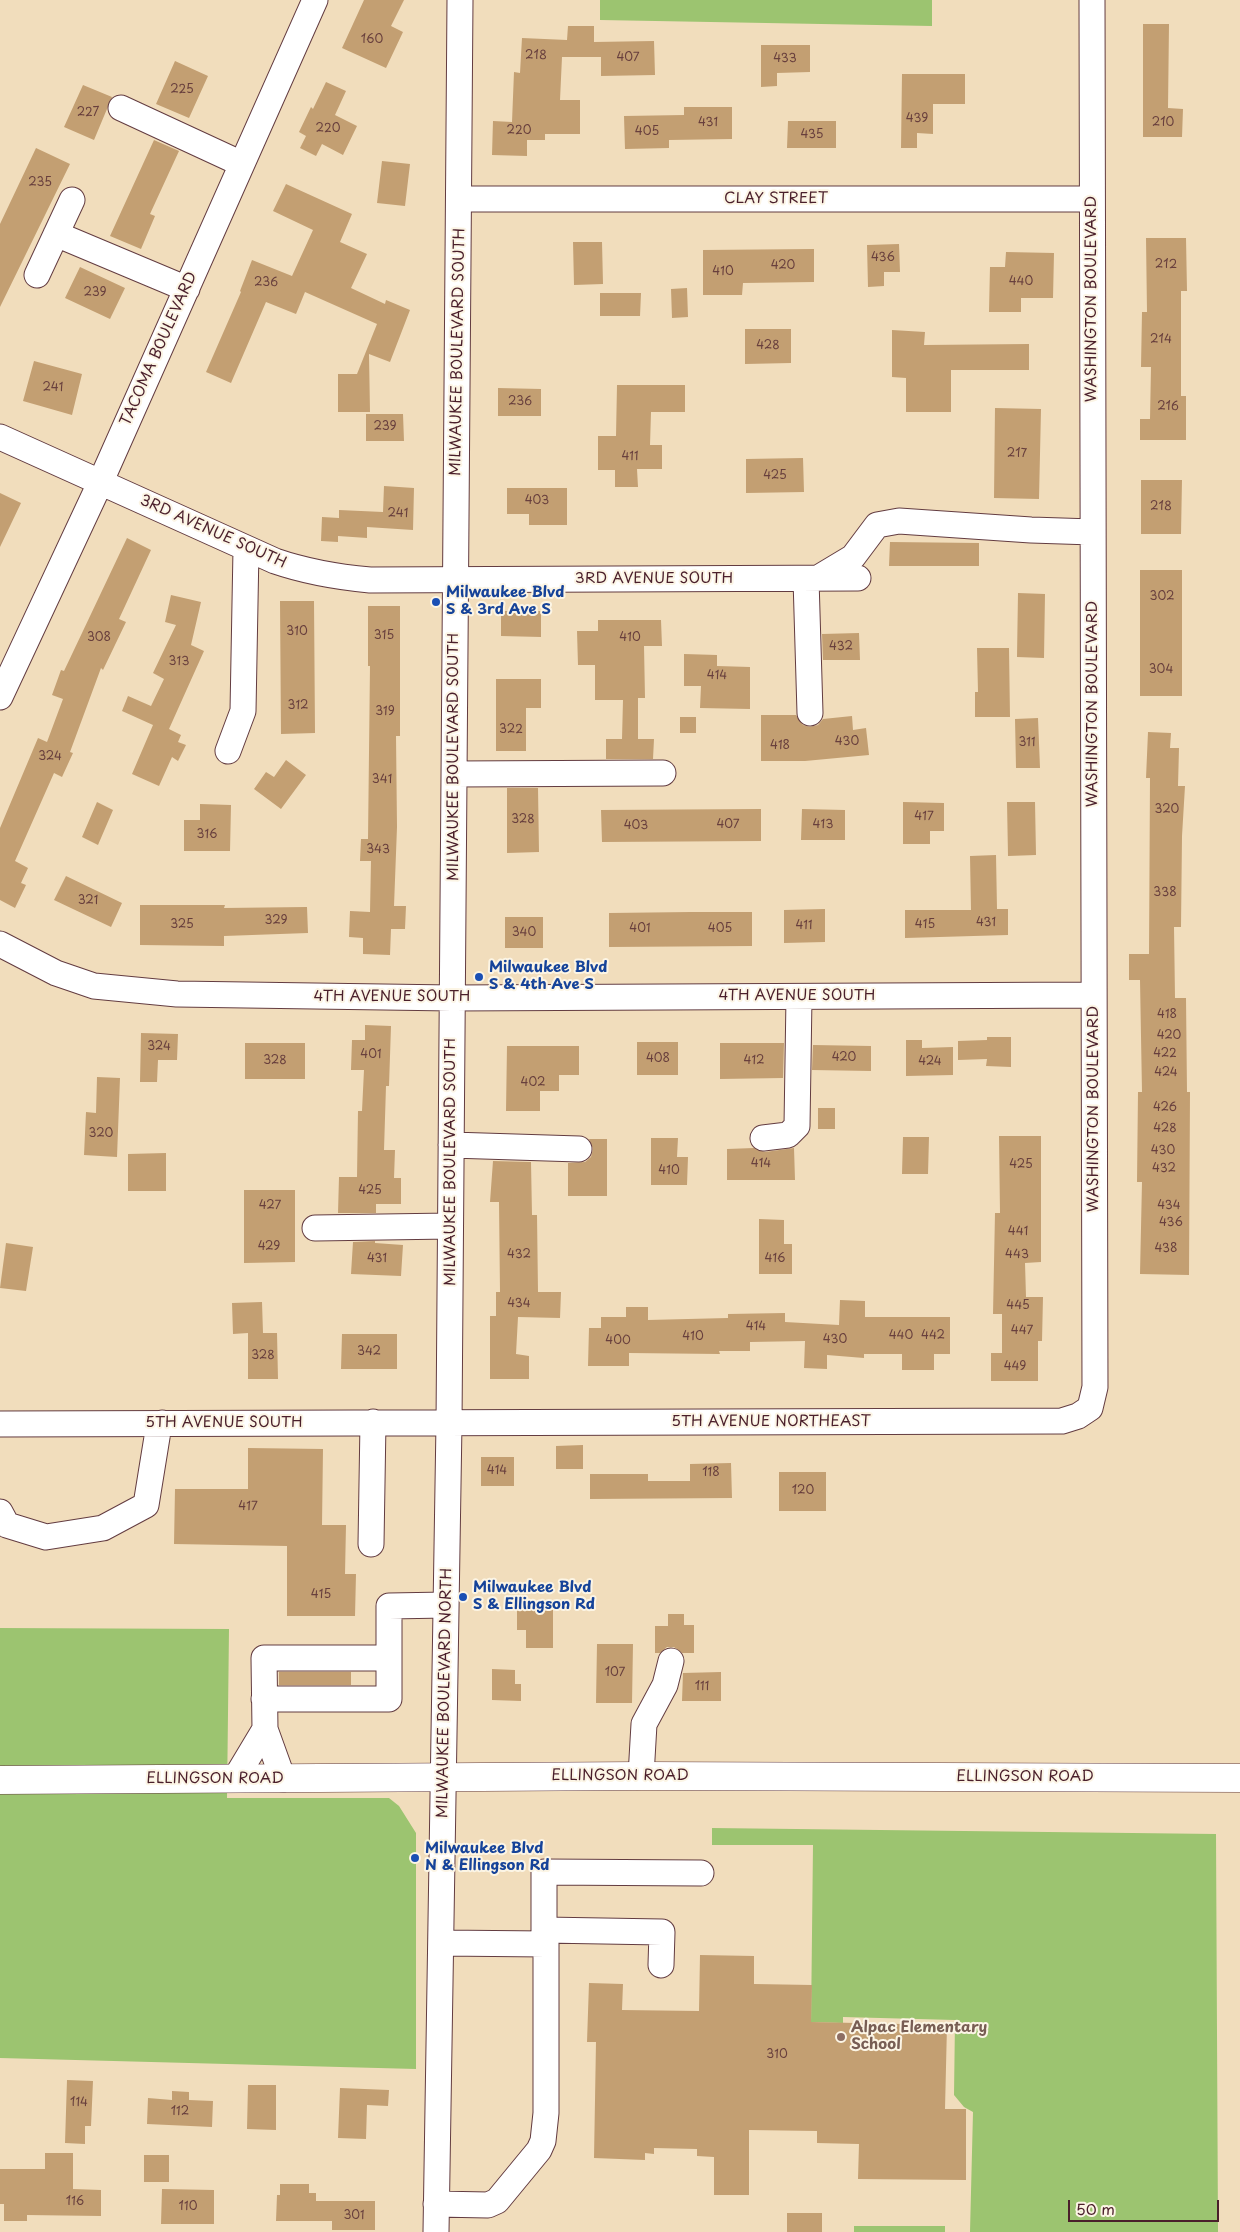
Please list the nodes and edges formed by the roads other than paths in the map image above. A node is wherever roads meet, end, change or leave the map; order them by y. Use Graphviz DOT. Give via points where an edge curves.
graph roads {
  1 [pos="315,0"];
  2 [pos="460,0"];
  3 [pos="1092,0"];
  4 [pos="121,108"];
  5 [pos="242,164"];
  6 [pos="460,199"];
  7 [pos="1092,199"];
  8 [pos="72,200"];
  9 [pos="56,234"];
  10 [pos="37,275"];
  11 [pos="187,289"];
  12 [pos="0,436"];
  13 [pos="101,480"];
  14 [pos="1093,532"];
  15 [pos="246,549"];
  16 [pos="858,578"];
  17 [pos="812,579"];
  18 [pos="455,580"];
  19 [pos="0,697"];
  20 [pos="810,713"];
  21 [pos="228,751"];
  22 [pos="663,773"];
  23 [pos="454,774"];
  24 [pos="0,944"];
  25 [pos="1093,995"];
  26 [pos="799,997"];
  27 [pos="452,998"];
  28 [pos="763,1138"];
  29 [pos="451,1144"];
  30 [pos="579,1149"];
  31 [pos="450,1226"];
  32 [pos="315,1228"];
  33 [pos="1090,1408"];
  34 [pos="373,1422"];
  35 [pos="162,1423"];
  36 [pos="448,1423"];
  37 [pos="0,1424"];
  38 [pos="0,1512"];
  39 [pos="372,1544"];
  40 [pos="446,1605"];
  41 [pos="389,1658"];
  42 [pos="671,1661"];
  43 [pos="264,1699"];
  44 [pos="265,1729"];
  45 [pos="641,1776"];
  46 [pos="444,1778"];
  47 [pos="1240,1778"];
  48 [pos="235,1779"];
  49 [pos="283,1779"];
  50 [pos="0,1780"];
  51 [pos="701,1873"];
  52 [pos="545,1937"];
  53 [pos="441,1943"];
  54 [pos="661,1965"];
  55 [pos="436,2204"];
  56 [pos="436,2232"];
  1 -- 5 [label="street, TACOMA BOULEVARD"];
  2 -- 6 [label="street, MILWAUKEE BOULEVARD SOUTH"];
  3 -- 7 [label="street, WASHINGTON BOULEVARD"];
  4 -- 5 [label="street"];
  5 -- 11 [label="street, TACOMA BOULEVARD"];
  6 -- 7 [label="street, CLAY STREET"];
  6 -- 18 [label="street, MILWAUKEE BOULEVARD SOUTH"];
  7 -- 14 [label="street, WASHINGTON BOULEVARD"];
  8 -- 9 [label="street"];
  9 -- 10 [label="street"];
  9 -- 11 [label="street"];
  11 -- 13 [label="street, TACOMA BOULEVARD"];
  12 -- 13 [label="street, 3RD AVENUE SOUTH"];
  13 -- 15 [label="street, 3RD AVENUE SOUTH"];
  13 -- 19 [label="street, TACOMA BOULEVARD"];
  14 -- 17 [label="street" via="899,521 877,525 852,557"];
  14 -- 25 [label="street, WASHINGTON BOULEVARD"];
  15 -- 18 [label="street, 3RD AVENUE SOUTH" via="306,572 339,577"];
  15 -- 21 [label="street" via="243,711"];
  16 -- 17 [label="street, 3RD AVENUE SOUTH"];
  17 -- 18 [label="street, 3RD AVENUE SOUTH"];
  17 -- 20 [label="street"];
  18 -- 23 [label="street, MILWAUKEE BOULEVARD SOUTH"];
  22 -- 23 [label="street"];
  23 -- 27 [label="street, MILWAUKEE BOULEVARD SOUTH"];
  24 -- 27 [label="street, 4TH AVENUE SOUTH" via="56,973 94,986 177,994"];
  25 -- 26 [label="street, 4TH AVENUE SOUTH"];
  25 -- 33 [label="street, WASHINGTON BOULEVARD" via="1095,1387"];
  26 -- 27 [label="street, 4TH AVENUE SOUTH"];
  26 -- 28 [label="street" via="797,1126 788,1135"];
  27 -- 29 [label="street, MILWAUKEE BOULEVARD SOUTH"];
  29 -- 30 [label="street"];
  29 -- 31 [label="street, MILWAUKEE BOULEVARD SOUTH"];
  31 -- 32 [label="street"];
  31 -- 36 [label="street, MILWAUKEE BOULEVARD SOUTH"];
  33 -- 36 [label="street, 5TH AVENUE NORTHEAST" via="1062,1421"];
  34 -- 35 [label="street, 5TH AVENUE SOUTH"];
  34 -- 36 [label="street, 5TH AVENUE SOUTH"];
  34 -- 39 [label="street"];
  35 -- 37 [label="street, 5TH AVENUE SOUTH"];
  35 -- 38 [label="street" via="146,1505 103,1528 46,1537 7,1525"];
  36 -- 40 [label="street, MILWAUKEE BOULEVARD NORTH"];
  40 -- 41 [label="street" via="389,1606"];
  40 -- 46 [label="street, MILWAUKEE BOULEVARD NORTH"];
  41 -- 43 [label="street" via="389,1699"];
  41 -- 43 [label="street" via="264,1658"];
  42 -- 45 [label="street" via="665,1685 644,1724"];
  43 -- 44 [label="street"];
  44 -- 48 [label="street"];
  44 -- 49 [label="street"];
  45 -- 46 [label="main road, ELLINGSON ROAD"];
  45 -- 47 [label="main road, ELLINGSON ROAD"];
  46 -- 49 [label="main road, ELLINGSON ROAD"];
  46 -- 53 [label="street, MILWAUKEE BOULEVARD NORTH"];
  48 -- 49 [label="main road, ELLINGSON ROAD"];
  48 -- 50 [label="main road, ELLINGSON ROAD"];
  51 -- 52 [label="street" via="544,1872"];
  52 -- 53 [label="street" via="506,1943"];
  52 -- 54 [label="street" via="662,1932"];
  52 -- 55 [label="street" via="546,2113 539,2150 497,2201 488,2205"];
  53 -- 55 [label="street, MILWAUKEE BOULEVARD NORTH"];
  55 -- 56 [label="street, MILWAUKEE BOULEVARD NORTH"];
}
